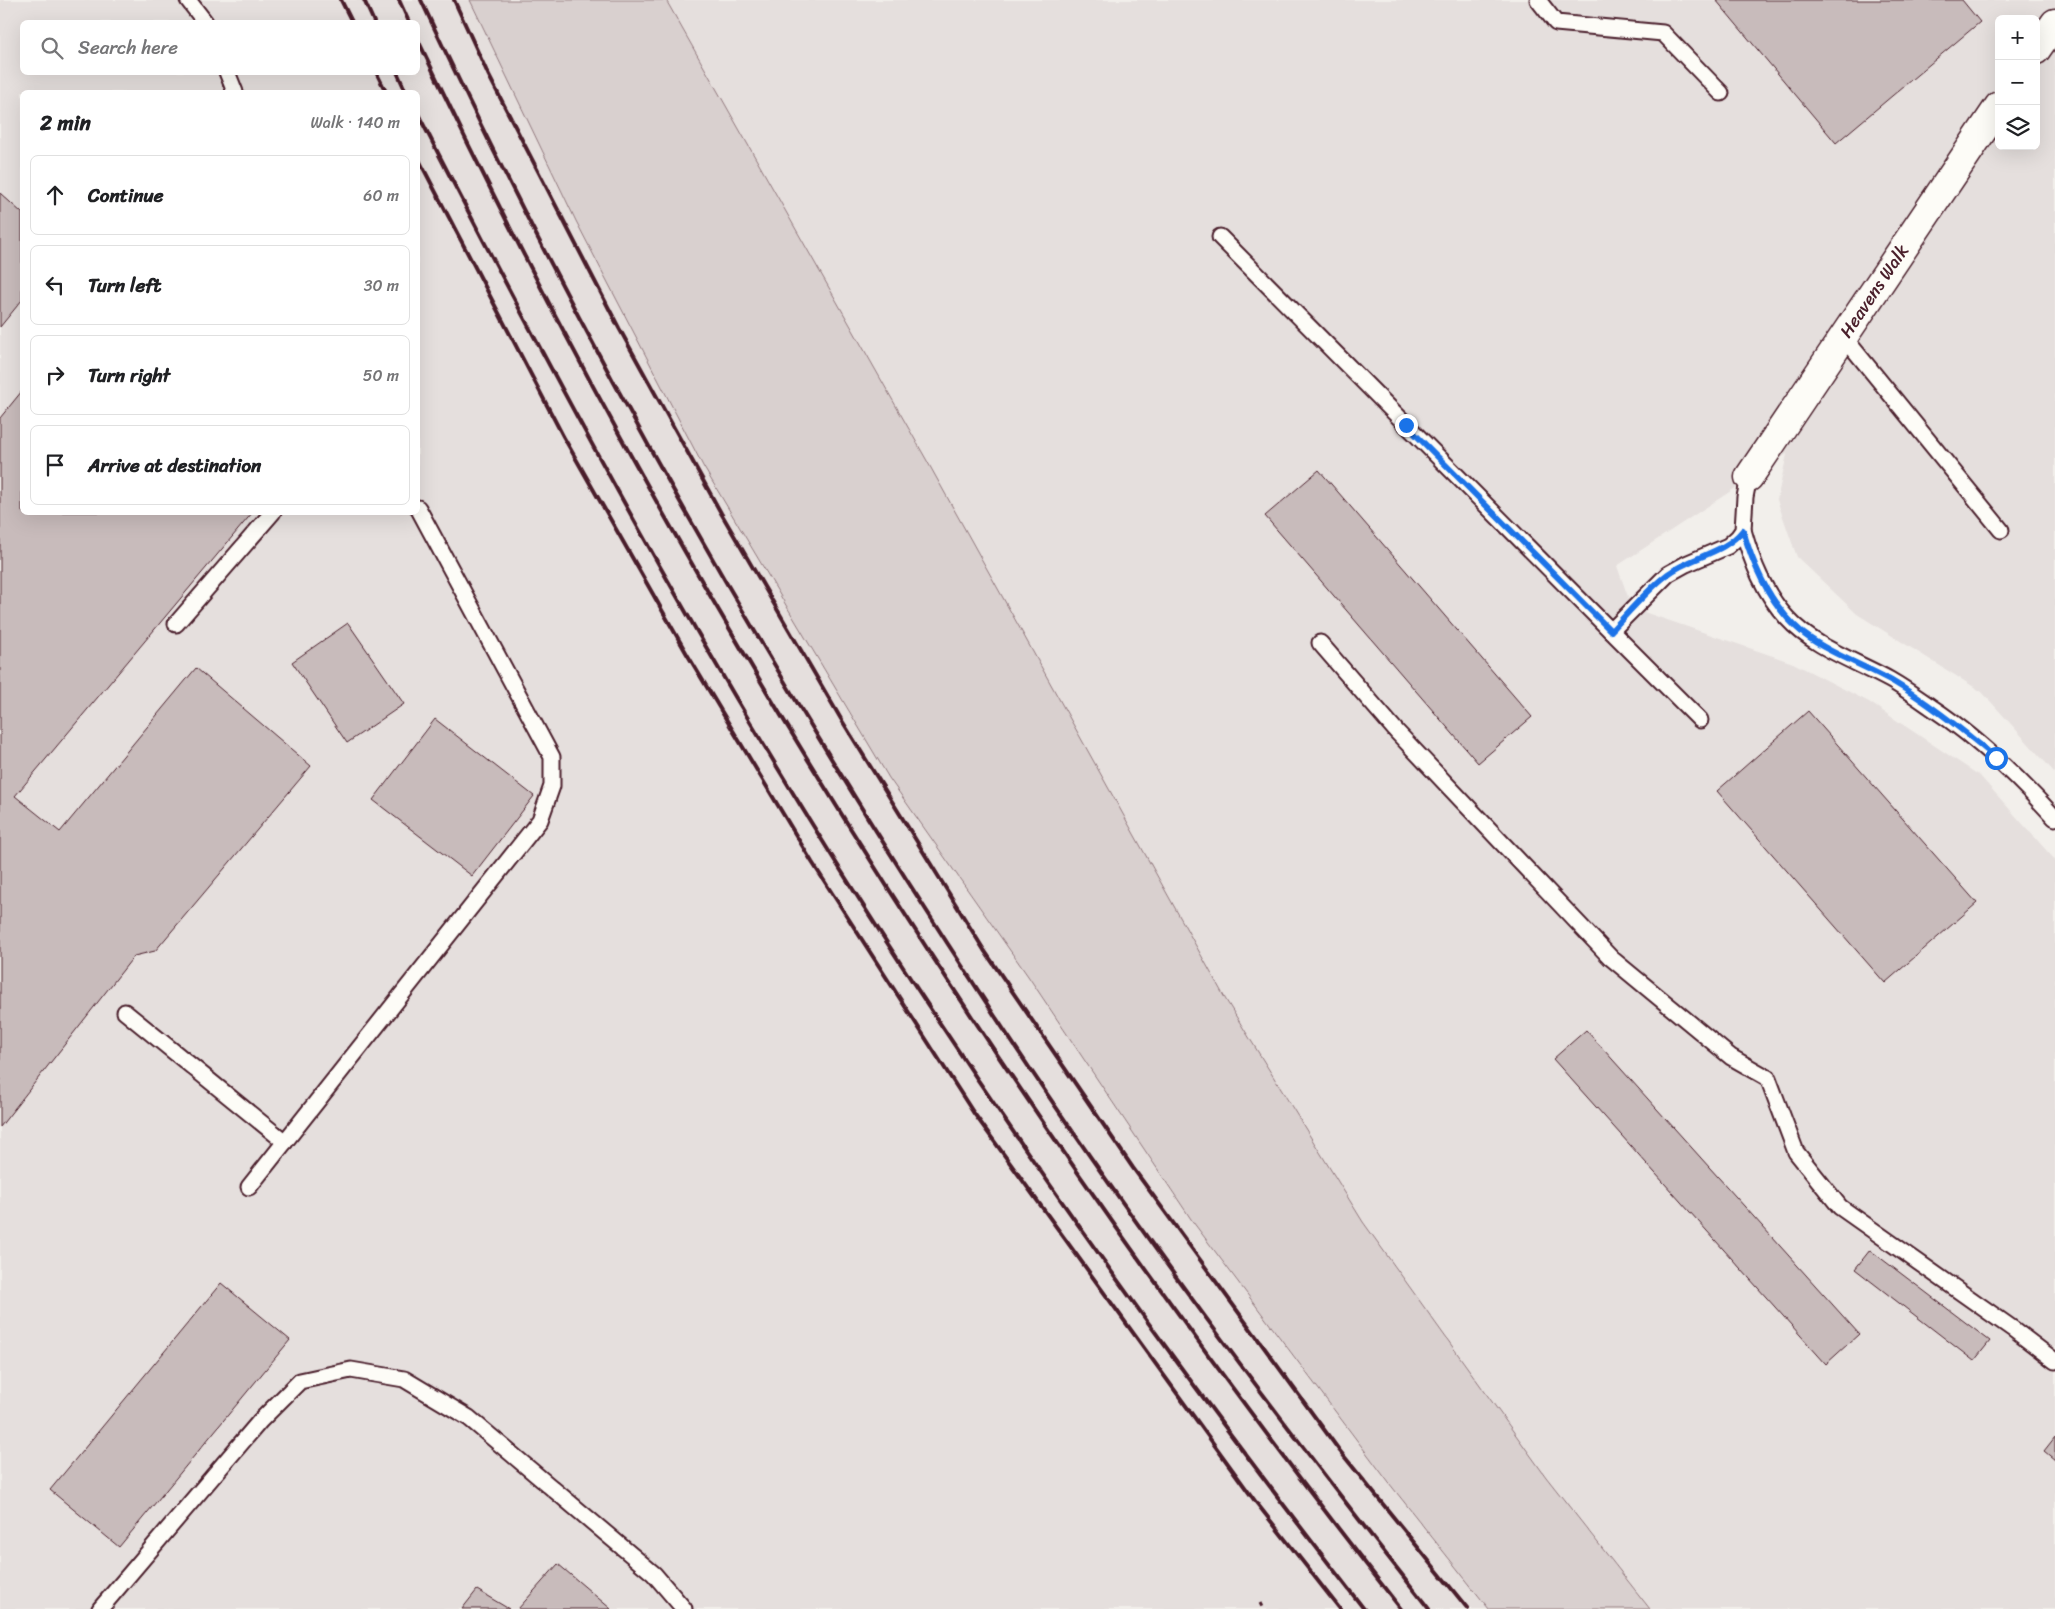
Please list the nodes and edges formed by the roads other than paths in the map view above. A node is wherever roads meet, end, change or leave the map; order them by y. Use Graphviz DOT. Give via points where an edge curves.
graph roads {
  1 [pos="188,0"];
  2 [pos="1538,0"];
  3 [pos="203,20"];
  4 [pos="2055,22"];
  5 [pos="2040,44"];
  6 [pos="228,75"];
  7 [pos="234,90"];
  8 [pos="1722,93"];
  9 [pos="1995,112"];
  10 [pos="1220,237"];
  11 [pos="1844,336"];
  12 [pos="1748,476"];
  13 [pos="420,512"];
  14 [pos="270,515"];
  15 [pos="1743,530"];
  16 [pos="2001,530"];
  17 [pos="176,624"];
  18 [pos="1611,631"];
  19 [pos="1320,643"];
  20 [pos="1700,720"];
  21 [pos="2055,818"];
  22 [pos="125,1012"];
  23 [pos="285,1142"];
  24 [pos="249,1187"];
  25 [pos="2055,1361"];
  26 [pos="100,1609"];
  27 [pos="684,1609"];
  1 -- 3 [label="lane"];
  2 -- 8 [label="lane" via="1556,23 1663,33"];
  4 -- 5 [label="street"];
  6 -- 7 [label="lane"];
  9 -- 11 [label="street, Heavens Walk"];
  10 -- 18 [label="lane"];
  11 -- 12 [label="street, Heavens Walk"];
  11 -- 16 [label="lane"];
  12 -- 15 [label="lane"];
  13 -- 23 [label="lane" via="552,757 552,786 540,820"];
  14 -- 17 [label="lane"];
  15 -- 18 [label="lane" via="1728,546 1668,574"];
  15 -- 21 [label="lane" via="1753,563 1766,588 1786,617 1805,635 1892,681 1964,730"];
  18 -- 20 [label="lane"];
  19 -- 25 [label="lane" via="1397,732 1611,958 1731,1057 1768,1078 1796,1152 1840,1207"];
  22 -- 23 [label="lane"];
  23 -- 24 [label="lane"];
  26 -- 27 [label="lane" via="260,1421 300,1381 351,1370 404,1379 469,1418 654,1574"];
}
